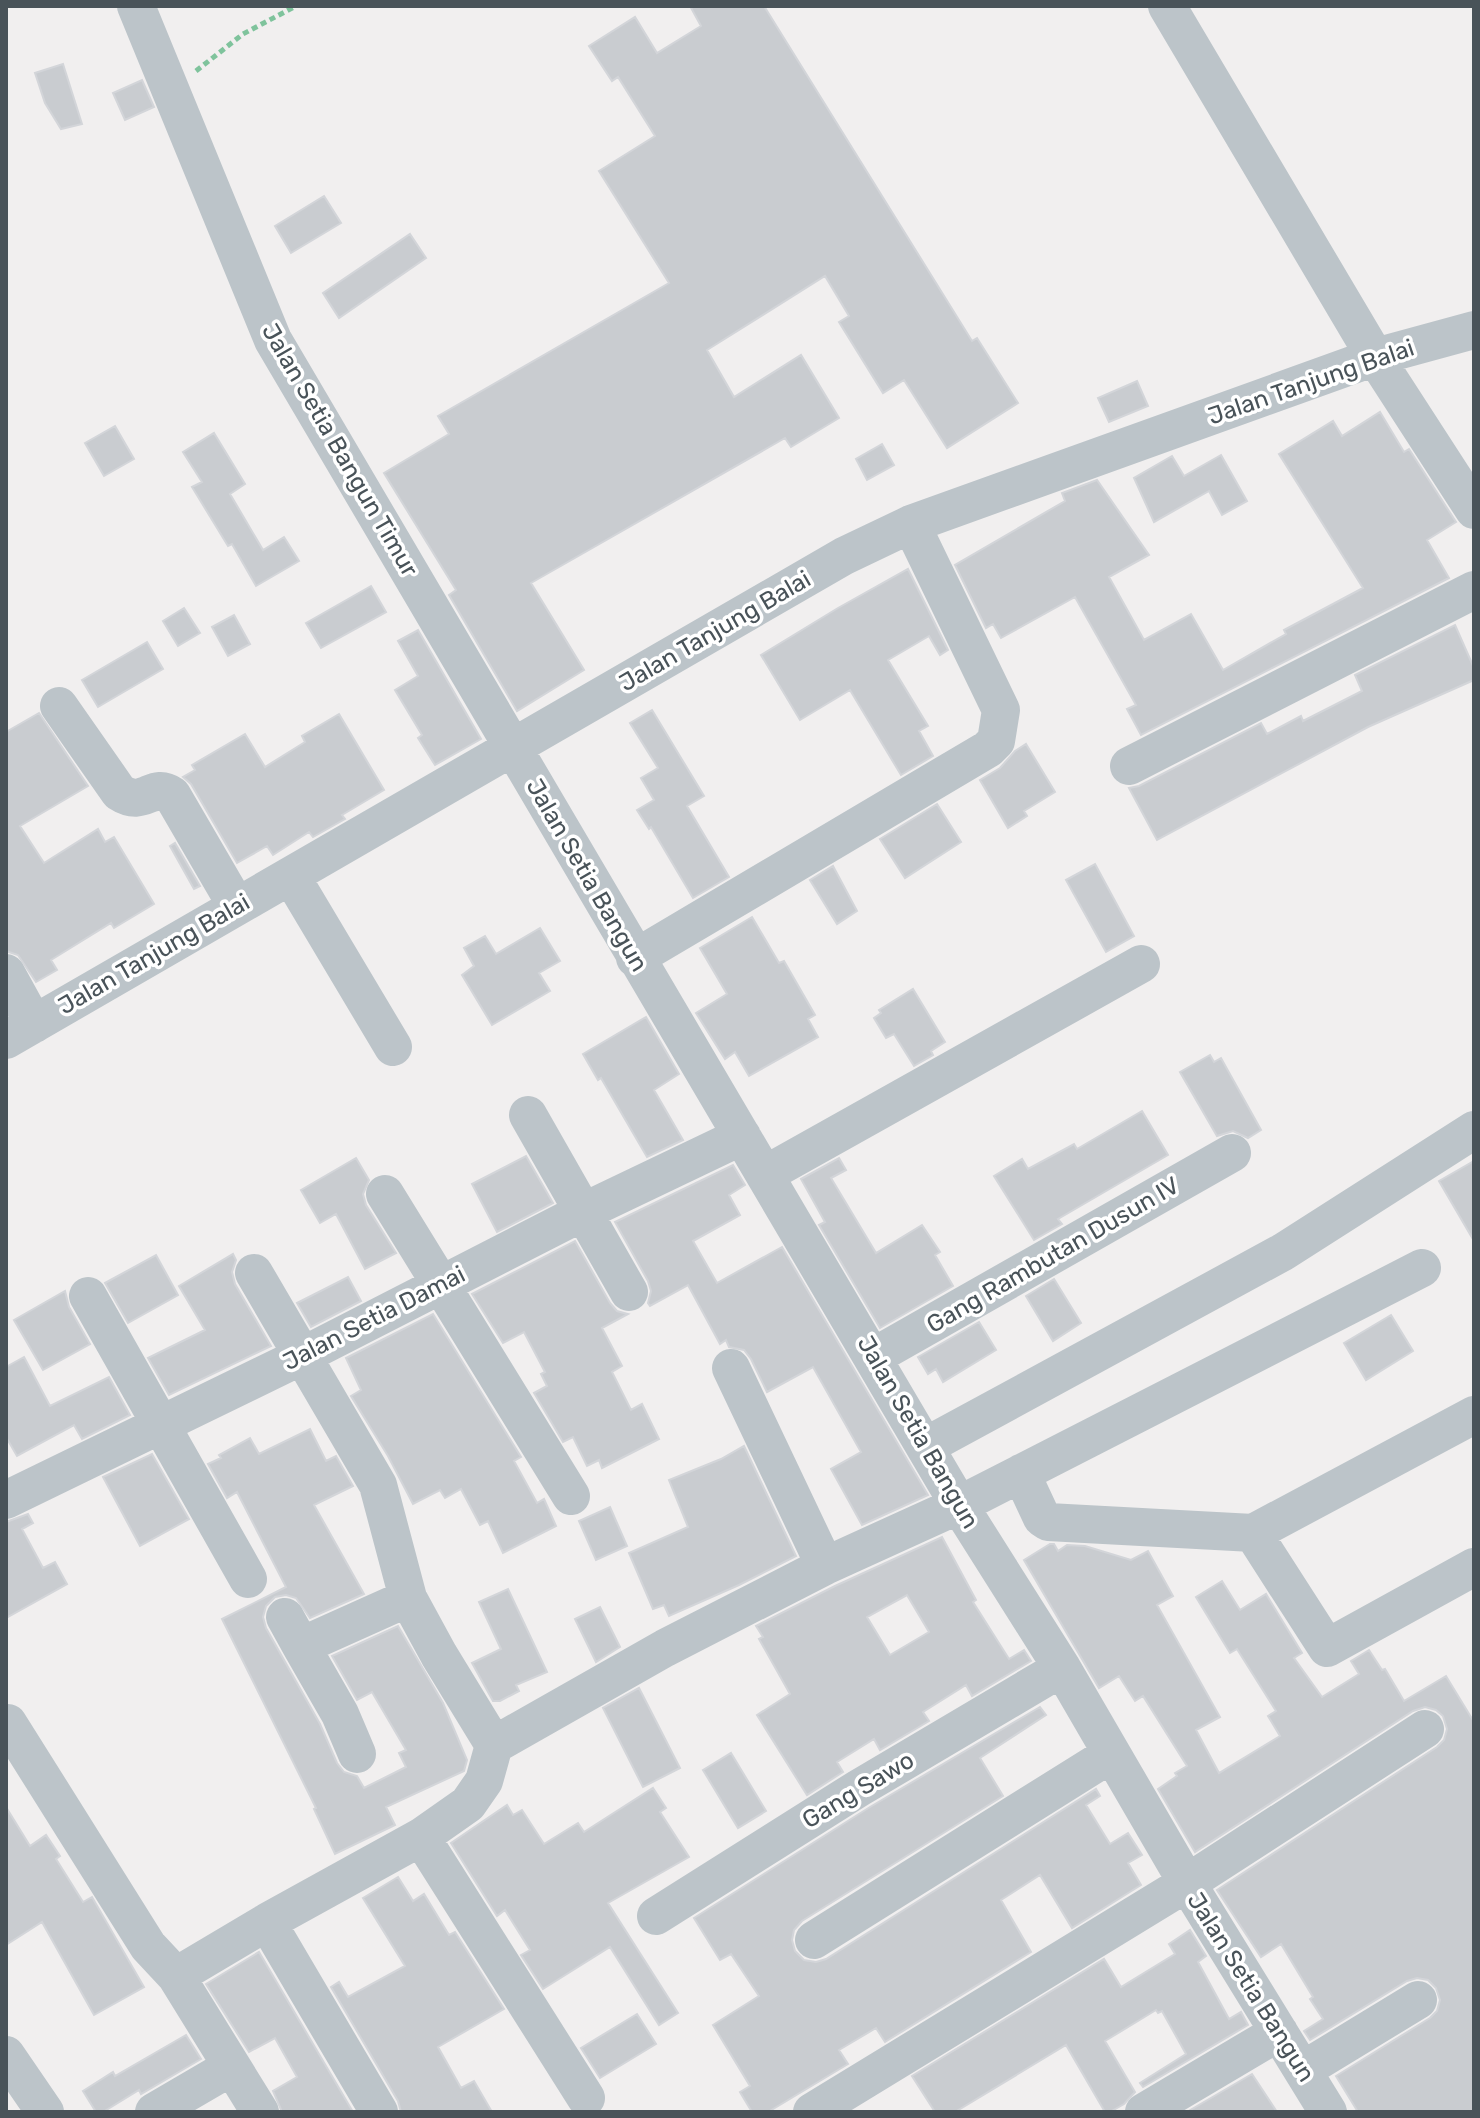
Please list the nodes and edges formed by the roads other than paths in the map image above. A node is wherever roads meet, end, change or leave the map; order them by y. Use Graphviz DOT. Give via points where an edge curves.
graph roads {
  1 [pos="136,6"];
  2 [pos="1167,6"];
  3 [pos="1474,330"];
  4 [pos="1375,357"];
  5 [pos="1474,510"];
  6 [pos="911,524"];
  7 [pos="1474,590"];
  8 [pos="59,706"];
  9 [pos="513,749"];
  10 [pos="1129,766"];
  11 [pos="291,876"];
  12 [pos="236,905"];
  13 [pos="635,958"];
  14 [pos="1141,964"];
  15 [pos="6,973"];
  16 [pos="20,1032"];
  17 [pos="393,1047"];
  18 [pos="528,1115"];
  19 [pos="1474,1130"];
  20 [pos="742,1136"];
  21 [pos="1232,1153"];
  22 [pos="766,1174"];
  23 [pos="385,1194"];
  24 [pos="583,1212"];
  25 [pos="1422,1268"];
  26 [pos="254,1273"];
  27 [pos="439,1284"];
  28 [pos="629,1292"];
  29 [pos="88,1296"];
  30 [pos="302,1356"];
  31 [pos="873,1357"];
  32 [pos="731,1368"];
  33 [pos="1474,1415"];
  34 [pos="161,1423"];
  35 [pos="926,1446"];
  36 [pos="1021,1473"];
  37 [pos="11,1485"];
  38 [pos="571,1496"];
  39 [pos="959,1505"];
  40 [pos="1253,1533"];
  41 [pos="825,1566"];
  42 [pos="1474,1567"];
  43 [pos="248,1579"];
  44 [pos="408,1598"];
  45 [pos="1062,1668"];
  46 [pos="8,1723"];
  47 [pos="1425,1729"];
  48 [pos="494,1745"];
  49 [pos="357,1754"];
  50 [pos="1111,1754"];
  51 [pos="421,1837"];
  52 [pos="1187,1883"];
  53 [pos="656,1916"];
  54 [pos="267,1922"];
  55 [pos="814,1940"];
  56 [pos="176,1976"];
  57 [pos="1418,2000"];
  58 [pos="1279,2032"];
  59 [pos="6,2055"];
  60 [pos="231,2067"];
  61 [pos="1303,2070"];
  62 [pos="586,2098"];
  63 [pos="45,2112"];
  64 [pos="154,2112"];
  65 [pos="260,2112"];
  66 [pos="379,2112"];
  67 [pos="812,2112"];
  68 [pos="1144,2112"];
  69 [pos="1328,2112"];
  1 -- 9 [label="street, Jalan Setia Bangun Timur" via="273,340"];
  2 -- 4 [label="street"];
  3 -- 4 [label="street, Jalan Tanjung Balai"];
  4 -- 5 [label="street"];
  4 -- 6 [label="street, Jalan Tanjung Balai"];
  6 -- 9 [label="street, Jalan Tanjung Balai" via="844,556"];
  6 -- 13 [label="street" via="1001,710 996,741"];
  7 -- 10 [label="street"];
  8 -- 12 [label="street" via="119,792 130,799 165,790 172,795"];
  9 -- 11 [label="street, Jalan Tanjung Balai"];
  9 -- 13 [label="street, Jalan Setia Bangun"];
  11 -- 12 [label="street, Jalan Tanjung Balai"];
  11 -- 17 [label="street"];
  12 -- 16 [label="street, Jalan Tanjung Balai"];
  13 -- 20 [label="street, Jalan Setia Bangun"];
  14 -- 22 [label="street"];
  15 -- 16 [label="street"];
  18 -- 24 [label="street"];
  19 -- 35 [label="street" via="1283,1252"];
  20 -- 22 [label="street, Jalan Setia Bangun"];
  20 -- 24 [label="street, Jalan Setia Damai"];
  21 -- 31 [label="street, Gang Rambutan Dusun IV"];
  22 -- 31 [label="street, Jalan Setia Bangun"];
  23 -- 27 [label="street"];
  24 -- 27 [label="street, Jalan Setia Damai"];
  24 -- 28 [label="street"];
  25 -- 36 [label="street"];
  26 -- 30 [label="street"];
  27 -- 30 [label="street, Jalan Setia Damai"];
  27 -- 38 [label="street"];
  29 -- 34 [label="street"];
  30 -- 34 [label="street, Jalan Setia Damai"];
  30 -- 44 [label="street" via="378,1485"];
  31 -- 35 [label="street, Jalan Setia Bangun"];
  32 -- 41 [label="street"];
  33 -- 40 [label="street"];
  34 -- 37 [label="street, Jalan Setia Damai"];
  34 -- 43 [label="street"];
  35 -- 39 [label="street, Jalan Setia Bangun"];
  36 -- 39 [label="street"];
  36 -- 40 [label="street" via="1048,1522"];
  39 -- 41 [label="street"];
  39 -- 45 [label="street, Jalan Setia Bangun"];
  40 -- 42 [label="street" via="1327,1648"];
  41 -- 48 [label="street"];
  44 -- 48 [label="street"];
  44 -- 49 [label="street" via="293,1632"];
  45 -- 50 [label="street, Jalan Setia Bangun"];
  45 -- 53 [label="street, Gang Sawo"];
  46 -- 56 [label="street" via="148,1946"];
  47 -- 52 [label="street"];
  48 -- 51 [label="street" via="484,1781 468,1804"];
  50 -- 52 [label="street, Jalan Setia Bangun"];
  50 -- 55 [label="street"];
  51 -- 54 [label="street"];
  51 -- 62 [label="street"];
  52 -- 58 [label="street, Jalan Setia Bangun"];
  52 -- 67 [label="street"];
  54 -- 56 [label="street"];
  54 -- 66 [label="street"];
  56 -- 60 [label="street"];
  57 -- 61 [label="street"];
  58 -- 61 [label="street, Jalan Setia Bangun"];
  58 -- 68 [label="street"];
  59 -- 63 [label="street"];
  60 -- 64 [label="street"];
  60 -- 65 [label="street"];
  61 -- 69 [label="street, Jalan Setia Bangun"];
}
